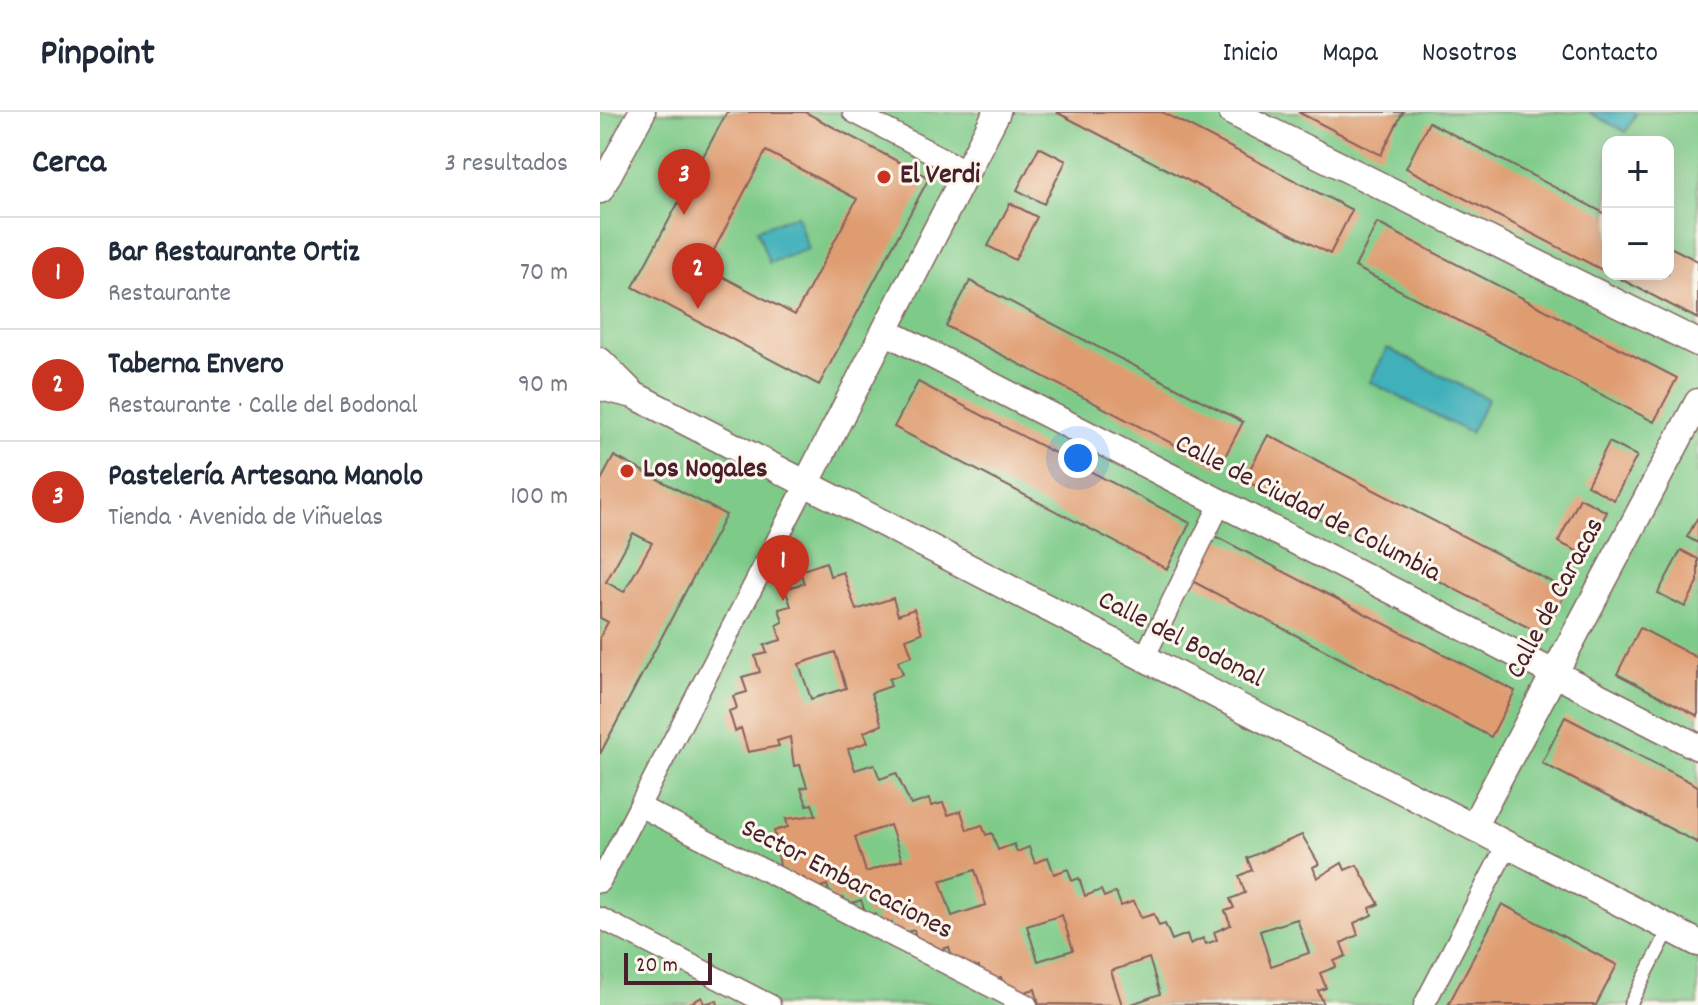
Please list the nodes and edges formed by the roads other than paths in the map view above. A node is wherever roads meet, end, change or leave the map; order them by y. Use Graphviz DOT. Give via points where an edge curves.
graph roads {
  1 [pos="642,112"];
  2 [pos="853,112"];
  3 [pos="997,112"];
  4 [pos="1232,112"];
  5 [pos="967,171"];
  6 [pos="600,190"];
  7 [pos="887,332"];
  8 [pos="1698,343"];
  9 [pos="600,361"];
  10 [pos="600,387"];
  11 [pos="634,395"];
  12 [pos="1698,402"];
  13 [pos="806,484"];
  14 [pos="1221,502"];
  15 [pos="1144,658"];
  16 [pos="1554,672"];
  17 [pos="1698,747"];
  18 [pos="639,806"];
  19 [pos="1473,827"];
  20 [pos="1508,843"];
  21 [pos="600,882"];
  22 [pos="600,918"];
  23 [pos="1670,928"];
  24 [pos="1698,943"];
  25 [pos="770,1005"];
  26 [pos="1027,1005"];
  27 [pos="1424,1005"];
  28 [pos="1630,1005"];
  1 -- 6 [label="street"];
  2 -- 5 [label="street"];
  3 -- 5 [label="street"];
  4 -- 8 [label="street"];
  5 -- 7 [label="street"];
  7 -- 13 [label="street"];
  7 -- 14 [label="street, Calle de Ciudad de Columbia"];
  9 -- 11 [label="street, Calle del Bodonal"];
  10 -- 11 [label="street, Calle del Bodonal"];
  11 -- 13 [label="street, Calle del Bodonal"];
  12 -- 16 [label="street, Calle de Caracas"];
  13 -- 15 [label="street, Calle del Bodonal"];
  13 -- 18 [label="street"];
  14 -- 15 [label="street"];
  14 -- 16 [label="street, Calle de Ciudad de Columbia"];
  15 -- 19 [label="street, Calle del Bodonal"];
  16 -- 17 [label="street, Calle de Ciudad de Columbia"];
  16 -- 19 [label="street, Calle de Caracas"];
  18 -- 21 [label="street"];
  18 -- 26 [label="street, Sector Embarcaciones"];
  19 -- 20 [label="street, Calle del Bodonal"];
  20 -- 23 [label="street, Calle del Bodonal"];
  20 -- 27 [label="street"];
  22 -- 25 [label="street"];
  23 -- 24 [label="street, Calle del Bodonal"];
  23 -- 28 [label="lane"];
}
